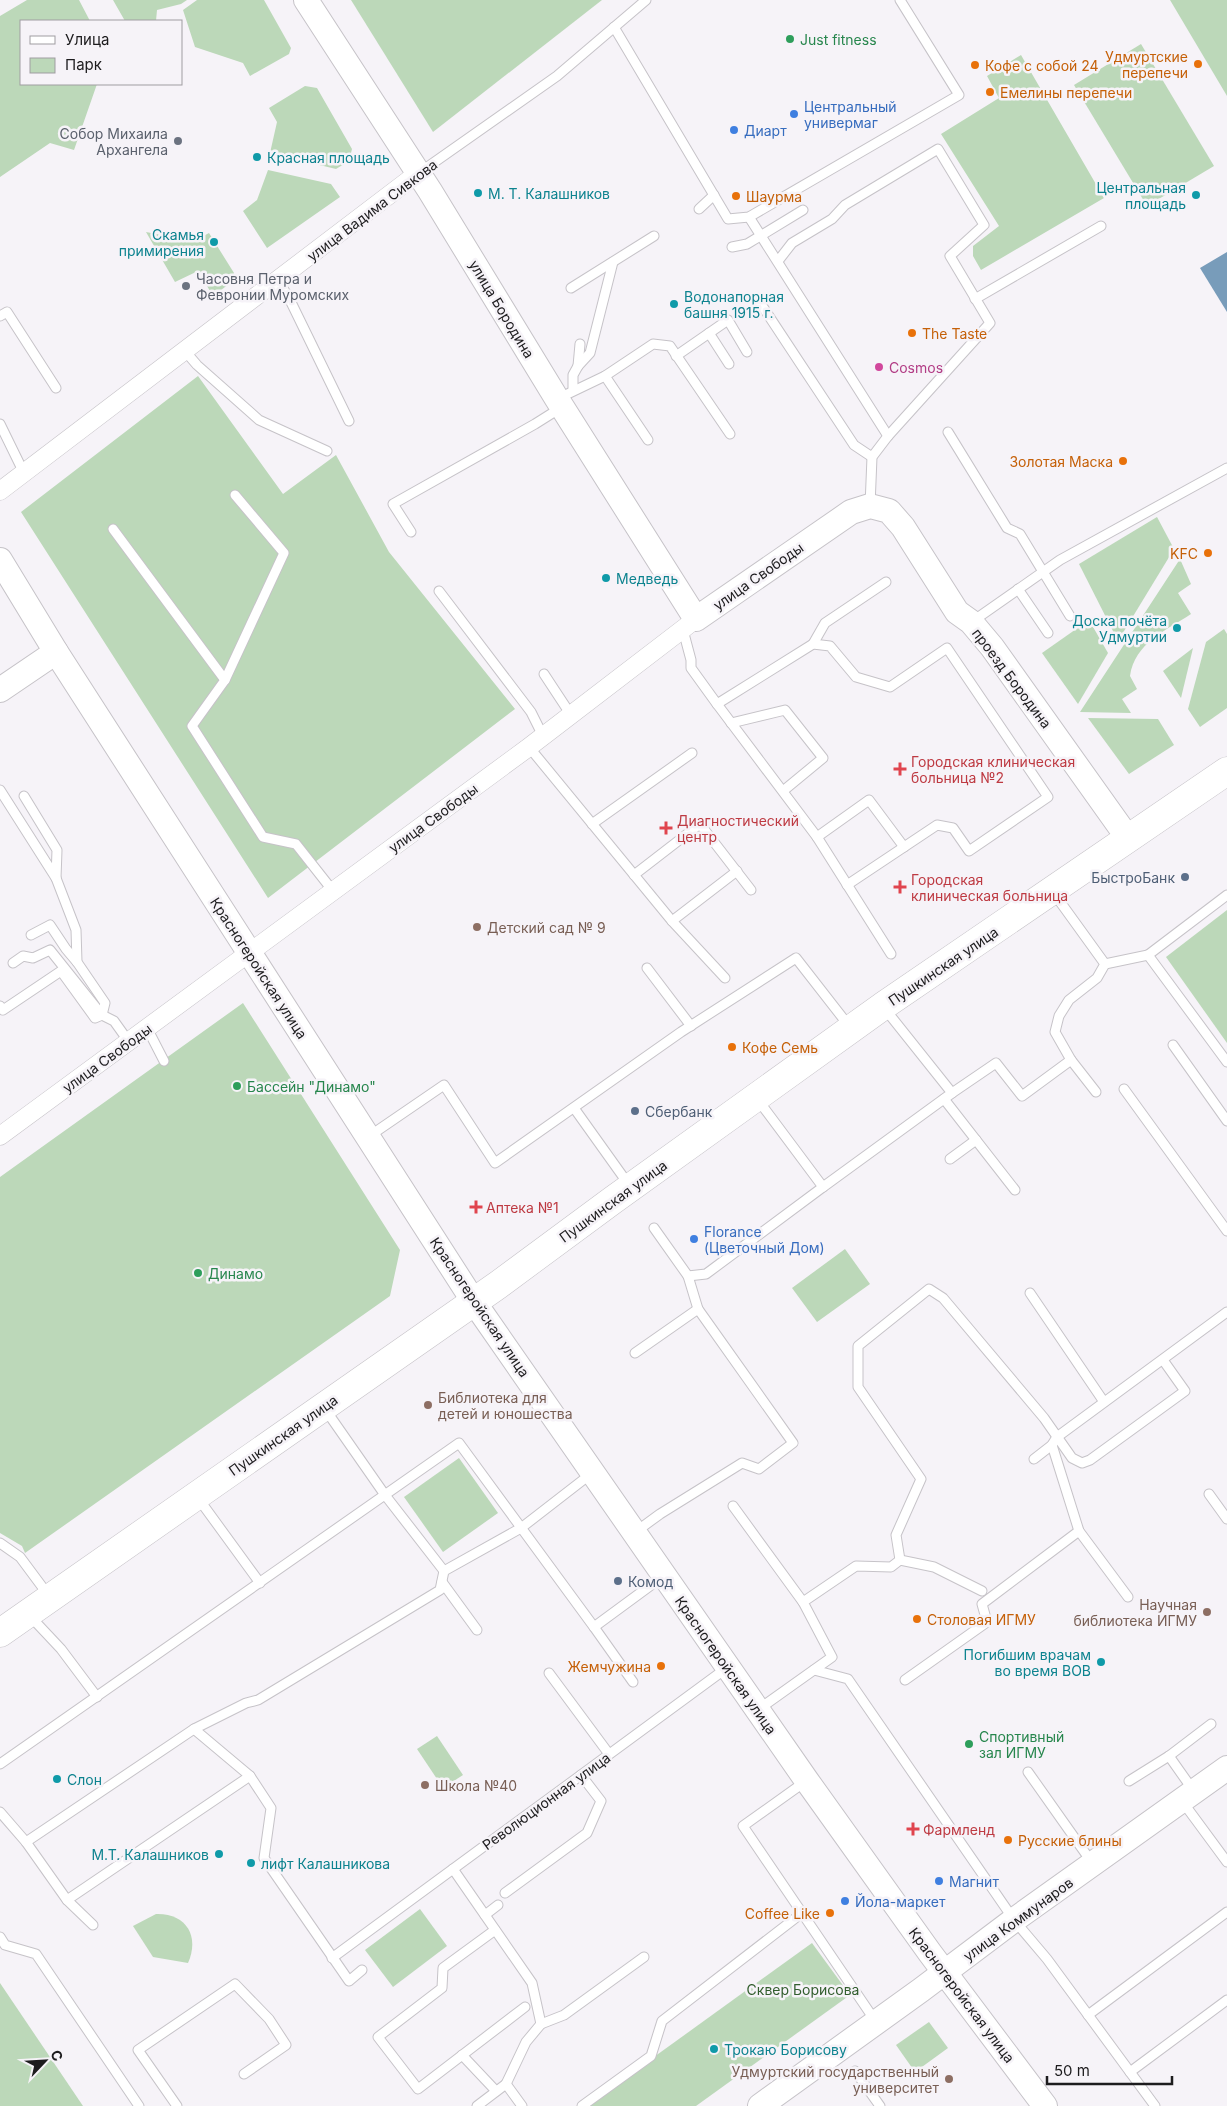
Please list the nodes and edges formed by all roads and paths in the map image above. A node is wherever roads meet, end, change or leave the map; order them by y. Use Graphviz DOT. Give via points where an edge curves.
graph roads {
  1 [pos="306,0"];
  2 [pos="646,0"];
  3 [pos="900,0"];
  4 [pos="614,27"];
  5 [pos="418,173"];
  6 [pos="714,195"];
  7 [pos="699,209"];
  8 [pos="803,210"];
  9 [pos="749,217"];
  10 [pos="1101,226"];
  11 [pos="654,236"];
  12 [pos="761,236"];
  13 [pos="732,247"];
  14 [pos="778,261"];
  15 [pos="613,262"];
  16 [pos="278,281"];
  17 [pos="571,288"];
  18 [pos="757,298"];
  19 [pos="976,299"];
  20 [pos="0,316"];
  21 [pos="709,333"];
  22 [pos="580,344"];
  23 [pos="185,351"];
  24 [pos="747,352"];
  25 [pos="676,356"];
  26 [pos="729,364"];
  27 [pos="578,366"];
  28 [pos="605,376"];
  29 [pos="56,388"];
  30 [pos="564,399"];
  31 [pos="349,421"];
  32 [pos="0,424"];
  33 [pos="948,432"];
  34 [pos="730,434"];
  35 [pos="888,436"];
  36 [pos="648,440"];
  37 [pos="327,450"];
  38 [pos="872,457"];
  39 [pos="1227,468"];
  40 [pos="24,473"];
  41 [pos="0,491"];
  42 [pos="235,495"];
  43 [pos="870,506"];
  44 [pos="113,529"];
  45 [pos="411,532"];
  46 [pos="0,560"];
  47 [pos="1043,572"];
  48 [pos="886,582"];
  49 [pos="1018,589"];
  50 [pos="439,591"];
  51 [pos="1070,616"];
  52 [pos="971,622"];
  53 [pos="690,625"];
  54 [pos="1048,633"];
  55 [pos="813,644"];
  56 [pos="56,652"];
  57 [pos="544,674"];
  58 [pos="225,680"];
  59 [pos="0,690"];
  60 [pos="717,704"];
  61 [pos="571,715"];
  62 [pos="731,722"];
  63 [pos="536,741"];
  64 [pos="692,754"];
  65 [pos="1227,771"];
  66 [pos="0,790"];
  67 [pos="782,791"];
  68 [pos="24,796"];
  69 [pos="592,824"];
  70 [pos="817,837"];
  71 [pos="1128,838"];
  72 [pos="904,847"];
  73 [pos="736,871"];
  74 [pos="634,875"];
  75 [pos="56,878"];
  76 [pos="847,885"];
  77 [pos="751,890"];
  78 [pos="333,891"];
  79 [pos="1052,891"];
  80 [pos="1227,895"];
  81 [pos="672,921"];
  82 [pos="31,935"];
  83 [pos="250,953"];
  84 [pos="891,954"];
  85 [pos="1148,955"];
  86 [pos="77,962"];
  87 [pos="13,963"];
  88 [pos="1104,964"];
  89 [pos="647,968"];
  90 [pos="725,978"];
  91 [pos="0,1006"];
  92 [pos="884,1006"];
  93 [pos="102,1015"];
  94 [pos="691,1026"];
  95 [pos="147,1028"];
  96 [pos="852,1029"];
  97 [pos="129,1042"];
  98 [pos="1173,1045"];
  99 [pos="1071,1060"];
  100 [pos="164,1061"];
  101 [pos="1227,1062"];
  102 [pos="1124,1090"];
  103 [pos="1096,1092"];
  104 [pos="948,1096"];
  105 [pos="757,1098"];
  106 [pos="574,1108"];
  107 [pos="1227,1121"];
  108 [pos="0,1136"];
  109 [pos="368,1137"];
  110 [pos="976,1140"];
  111 [pos="950,1159"];
  112 [pos="631,1187"];
  113 [pos="823,1187"];
  114 [pos="1015,1190"];
  115 [pos="654,1228"];
  116 [pos="1227,1230"];
  117 [pos="688,1276"];
  118 [pos="1030,1293"];
  119 [pos="474,1302"];
  120 [pos="698,1309"];
  121 [pos="1227,1312"];
  122 [pos="635,1353"];
  123 [pos="1163,1360"];
  124 [pos="1104,1402"];
  125 [pos="324,1407"];
  126 [pos="1055,1441"];
  127 [pos="1034,1459"];
  128 [pos="593,1473"];
  129 [pos="1209,1494"];
  130 [pos="385,1495"];
  131 [pos="197,1496"];
  132 [pos="733,1506"];
  133 [pos="1227,1519"];
  134 [pos="521,1528"];
  135 [pos="1079,1531"];
  136 [pos="634,1533"];
  137 [pos="0,1543"];
  138 [pos="900,1560"];
  139 [pos="444,1571"];
  140 [pos="664,1575"];
  141 [pos="442,1582"];
  142 [pos="260,1583"];
  143 [pos="985,1595"];
  144 [pos="1128,1597"];
  145 [pos="50,1598"];
  146 [pos="803,1602"];
  147 [pos="28,1614"];
  148 [pos="594,1626"];
  149 [pos="477,1630"];
  150 [pos="0,1633"];
  151 [pos="728,1667"];
  152 [pos="814,1670"];
  153 [pos="550,1674"];
  154 [pos="905,1680"];
  155 [pos="634,1682"];
  156 [pos="97,1697"];
  157 [pos="758,1710"];
  158 [pos="1211,1724"];
  159 [pos="194,1729"];
  160 [pos="609,1754"];
  161 [pos="1169,1756"];
  162 [pos="0,1764"];
  163 [pos="1227,1768"];
  164 [pos="1028,1772"];
  165 [pos="581,1775"];
  166 [pos="250,1776"];
  167 [pos="806,1781"];
  168 [pos="1130,1781"];
  169 [pos="1188,1796"];
  170 [pos="0,1812"];
  171 [pos="26,1842"];
  172 [pos="1227,1862"];
  173 [pos="1093,1864"];
  174 [pos="453,1869"];
  175 [pos="505,1893"];
  176 [pos="67,1900"];
  177 [pos="498,1905"];
  178 [pos="1227,1912"];
  179 [pos="802,1913"];
  180 [pos="485,1915"];
  181 [pos="1014,1920"];
  182 [pos="93,1925"];
  183 [pos="495,1930"];
  184 [pos="0,1937"];
  185 [pos="644,1957"];
  186 [pos="332,1958"];
  187 [pos="362,1970"];
  188 [pos="945,1972"];
  189 [pos="1227,2000"];
  190 [pos="525,2006"];
  191 [pos="1088,2015"];
  192 [pos="876,2022"];
  193 [pos="541,2024"];
  194 [pos="462,2054"];
  195 [pos="855,2071"];
  196 [pos="1130,2072"];
  197 [pos="244,2074"];
  198 [pos="506,2084"];
  199 [pos="496,2091"];
  200 [pos="139,2106"];
  201 [pos="177,2106"];
  202 [pos="478,2106"];
  203 [pos="522,2106"];
  204 [pos="582,2106"];
  205 [pos="760,2106"];
  206 [pos="880,2106"];
  207 [pos="1044,2106"];
  208 [pos="1155,2106"];
  1 -- 5 [label="street, улица Бородина"];
  2 -- 4 [label="lane, улица Вадима Сивкова"];
  3 -- 9 [label="lane" via="959,95"];
  4 -- 5 [label="lane, улица Вадима Сивкова" via="557,76"];
  4 -- 6 [label="lane"];
  5 -- 16 [label="street, улица Вадима Сивкова"];
  5 -- 30 [label="street, улица Бородина"];
  6 -- 7 [label="lane"];
  6 -- 9 [label="lane" via="728,219"];
  8 -- 12 [label="lane"];
  9 -- 12 [label="lane"];
  10 -- 19 [label="lane"];
  11 -- 15 [label="lane"];
  12 -- 13 [label="lane"];
  12 -- 14 [label="lane"];
  14 -- 19 [label="lane" via="792,243 832,219 845,205 938,149 984,225 950,256"];
  14 -- 35 [label="lane"];
  15 -- 17 [label="lane"];
  15 -- 27 [label="lane" via="590,352"];
  16 -- 23 [label="street, улица Вадима Сивкова"];
  16 -- 31 [label="lane"];
  18 -- 38 [label="lane" via="854,445"];
  19 -- 35 [label="lane" via="990,323"];
  20 -- 29 [label="lane" via="7,312"];
  21 -- 24 [label="lane" via="728,320"];
  21 -- 25 [label="lane"];
  21 -- 26 [label="lane"];
  22 -- 27 [label="lane"];
  23 -- 37 [label="lane" via="259,420"];
  23 -- 40 [label="street, улица Вадима Сивкова"];
  25 -- 28 [label="lane" via="670,346 653,344"];
  25 -- 34 [label="lane"];
  27 -- 30 [label="lane"];
  28 -- 30 [label="lane"];
  28 -- 36 [label="lane"];
  30 -- 45 [label="lane" via="535,424 393,504"];
  30 -- 53 [label="street, улица Бородина"];
  32 -- 40 [label="lane"];
  33 -- 47 [label="lane" via="1007,528 1020,534"];
  35 -- 38 [label="lane"];
  38 -- 43 [label="lane"];
  39 -- 47 [label="lane"];
  40 -- 41 [label="street, улица Вадима Сивкова"];
  42 -- 58 [label="lane" via="284,553"];
  43 -- 52 [label="street, проезд Бородина" via="889,511 903,527 957,612"];
  43 -- 53 [label="street, улица Свободы" via="852,512"];
  44 -- 58 [label="lane"];
  46 -- 56 [label="street, Красногеройская улица"];
  47 -- 49 [label="lane"];
  47 -- 51 [label="lane"];
  48 -- 55 [label="lane" via="825,622"];
  49 -- 52 [label="lane"];
  49 -- 54 [label="lane"];
  50 -- 63 [label="lane" via="531,712"];
  52 -- 71 [label="street, проезд Бородина"];
  53 -- 60 [label="lane" via="691,668"];
  53 -- 61 [label="street, улица Свободы"];
  55 -- 60 [label="lane"];
  55 -- 72 [label="lane" via="830,646 856,676 890,687 947,648 1048,797 969,851 953,828 937,825"];
  56 -- 59 [label="street"];
  56 -- 83 [label="street, Красногеройская улица"];
  57 -- 61 [label="lane"];
  58 -- 78 [label="lane" via="192,726 263,837 296,844"];
  60 -- 62 [label="lane"];
  61 -- 63 [label="street, улица Свободы"];
  62 -- 67 [label="lane"];
  62 -- 67 [label="lane" via="785,710 823,758"];
  63 -- 69 [label="lane"];
  63 -- 78 [label="street, улица Свободы"];
  64 -- 69 [label="lane"];
  65 -- 71 [label="main road, Пушкинская улица"];
  66 -- 75 [label="lane"];
  67 -- 70 [label="lane"];
  68 -- 75 [label="lane" via="57,850"];
  69 -- 74 [label="lane"];
  70 -- 72 [label="lane" via="869,800"];
  70 -- 76 [label="lane"];
  71 -- 79 [label="main road, Пушкинская улица"];
  72 -- 76 [label="lane"];
  73 -- 74 [label="lane" via="700,824"];
  73 -- 77 [label="lane"];
  73 -- 81 [label="lane"];
  74 -- 81 [label="lane"];
  75 -- 86 [label="lane" via="76,930"];
  76 -- 84 [label="lane"];
  78 -- 83 [label="street, улица Свободы"];
  79 -- 88 [label="lane"];
  79 -- 92 [label="main road, Пушкинская улица"];
  80 -- 85 [label="lane"];
  81 -- 90 [label="lane"];
  82 -- 86 [label="lane" via="50,924"];
  83 -- 95 [label="street, улица Свободы"];
  83 -- 109 [label="street, Красногеройская улица"];
  85 -- 88 [label="lane"];
  85 -- 101 [label="lane"];
  86 -- 93 [label="lane" via="105,1003"];
  87 -- 93 [label="lane" via="23,956 33,958 50,950"];
  88 -- 99 [label="lane" via="1097,978 1069,1000 1059,1016 1055,1032"];
  89 -- 94 [label="lane"];
  91 -- 93 [label="lane" via="3,1010 61,971 95,1018"];
  92 -- 96 [label="main road, Пушкинская улица"];
  92 -- 104 [label="lane"];
  93 -- 97 [label="lane" via="114,1021"];
  94 -- 96 [label="lane" via="796,958"];
  94 -- 106 [label="lane"];
  95 -- 97 [label="street, улица Свободы"];
  95 -- 100 [label="lane"];
  96 -- 105 [label="main road, Пушкинская улица"];
  97 -- 108 [label="street, улица Свободы"];
  98 -- 107 [label="lane"];
  99 -- 103 [label="lane"];
  99 -- 104 [label="lane" via="1022,1096 996,1063"];
  102 -- 116 [label="lane"];
  104 -- 110 [label="lane"];
  104 -- 113 [label="lane"];
  105 -- 112 [label="main road, Пушкинская улица"];
  105 -- 113 [label="lane"];
  106 -- 109 [label="lane" via="495,1163 444,1085"];
  106 -- 112 [label="lane"];
  109 -- 119 [label="street, Красногеройская улица"];
  110 -- 111 [label="lane"];
  110 -- 114 [label="lane"];
  112 -- 119 [label="main road, Пушкинская улица"];
  113 -- 117 [label="lane" via="706,1274"];
  115 -- 117 [label="lane"];
  117 -- 120 [label="lane"];
  118 -- 124 [label="lane"];
  119 -- 125 [label="main road, Пушкинская улица"];
  119 -- 128 [label="street, Красногеройская улица"];
  120 -- 122 [label="lane"];
  120 -- 136 [label="lane" via="793,1443 759,1468 742,1463"];
  121 -- 123 [label="lane"];
  123 -- 124 [label="lane"];
  123 -- 126 [label="lane" via="1185,1391 1090,1460 1082,1463 1072,1458"];
  124 -- 126 [label="lane"];
  125 -- 130 [label="lane"];
  125 -- 131 [label="main road, Пушкинская улица"];
  126 -- 127 [label="lane"];
  126 -- 135 [label="lane"];
  126 -- 138 [label="lane" via="943,1298 929,1289 858,1346 858,1387 921,1479 896,1535"];
  128 -- 134 [label="lane"];
  128 -- 136 [label="street, Красногеройская улица"];
  129 -- 133 [label="lane"];
  130 -- 134 [label="lane" via="458,1444"];
  130 -- 139 [label="lane"];
  130 -- 142 [label="lane"];
  131 -- 142 [label="lane"];
  131 -- 145 [label="main road, Пушкинская улица"];
  132 -- 146 [label="lane"];
  134 -- 139 [label="lane"];
  134 -- 148 [label="lane"];
  135 -- 143 [label="lane"];
  135 -- 144 [label="lane"];
  136 -- 140 [label="street, Красногеройская улица"];
  137 -- 145 [label="lane" via="20,1557"];
  138 -- 143 [label="lane" via="934,1567"];
  138 -- 146 [label="lane" via="891,1567 856,1566"];
  139 -- 141 [label="lane"];
  140 -- 148 [label="lane"];
  140 -- 151 [label="street, Красногеройская улица"];
  141 -- 149 [label="lane"];
  141 -- 159 [label="lane" via="440,1590 258,1700"];
  142 -- 156 [label="lane"];
  143 -- 154 [label="lane" via="982,1604 987,1622"];
  145 -- 147 [label="main road, Пушкинская улица"];
  146 -- 152 [label="lane" via="832,1658"];
  147 -- 150 [label="main road, Пушкинская улица"];
  147 -- 156 [label="lane" via="58,1646"];
  148 -- 155 [label="lane"];
  151 -- 157 [label="street, Красногеройская улица"];
  151 -- 160 [label="lane, Революционная улица"];
  152 -- 157 [label="lane"];
  152 -- 181 [label="lane" via="848,1679"];
  153 -- 160 [label="lane"];
  156 -- 162 [label="lane"];
  157 -- 167 [label="street, Красногеройская улица"];
  158 -- 161 [label="lane"];
  159 -- 166 [label="lane"];
  159 -- 171 [label="lane"];
  160 -- 165 [label="lane, Революционная улица"];
  161 -- 168 [label="lane"];
  161 -- 169 [label="lane"];
  163 -- 169 [label="street, улица Коммунаров"];
  164 -- 173 [label="lane"];
  165 -- 174 [label="lane, Революционная улица"];
  165 -- 175 [label="lane" via="601,1801 587,1833"];
  166 -- 176 [label="lane"];
  166 -- 186 [label="lane" via="271,1808 264,1858"];
  167 -- 179 [label="lane" via="743,1826"];
  167 -- 188 [label="street, Красногеройская улица"];
  169 -- 172 [label="lane"];
  169 -- 173 [label="street, улица Коммунаров"];
  170 -- 171 [label="lane"];
  171 -- 176 [label="lane"];
  173 -- 181 [label="street, улица Коммунаров"];
  174 -- 180 [label="lane"];
  174 -- 186 [label="lane, Революционная улица"];
  176 -- 182 [label="lane"];
  177 -- 180 [label="lane"];
  178 -- 191 [label="lane"];
  179 -- 192 [label="lane"];
  179 -- 204 [label="lane" via="662,2021 651,2056"];
  180 -- 183 [label="lane"];
  181 -- 188 [label="street, улица Коммунаров"];
  181 -- 191 [label="lane"];
  183 -- 193 [label="lane" via="532,1983"];
  183 -- 194 [label="lane" via="443,1968 442,1988 378,2037 418,2089"];
  184 -- 200 [label="lane" via="5,1945 36,1954"];
  185 -- 193 [label="lane" via="564,2016"];
  186 -- 187 [label="lane" via="348,1981"];
  188 -- 192 [label="street, улица Коммунаров"];
  188 -- 207 [label="street, Красногеройская улица"];
  189 -- 196 [label="lane"];
  190 -- 194 [label="lane"];
  191 -- 196 [label="lane"];
  192 -- 205 [label="street, улица Коммунаров"];
  193 -- 198 [label="lane" via="526,2042"];
  194 -- 199 [label="lane"];
  195 -- 206 [label="lane"];
  196 -- 208 [label="lane"];
  197 -- 201 [label="lane" via="286,2045 269,2020 235,1984 138,2050"];
  198 -- 199 [label="lane"];
  198 -- 203 [label="lane"];
  199 -- 202 [label="lane"];
}
